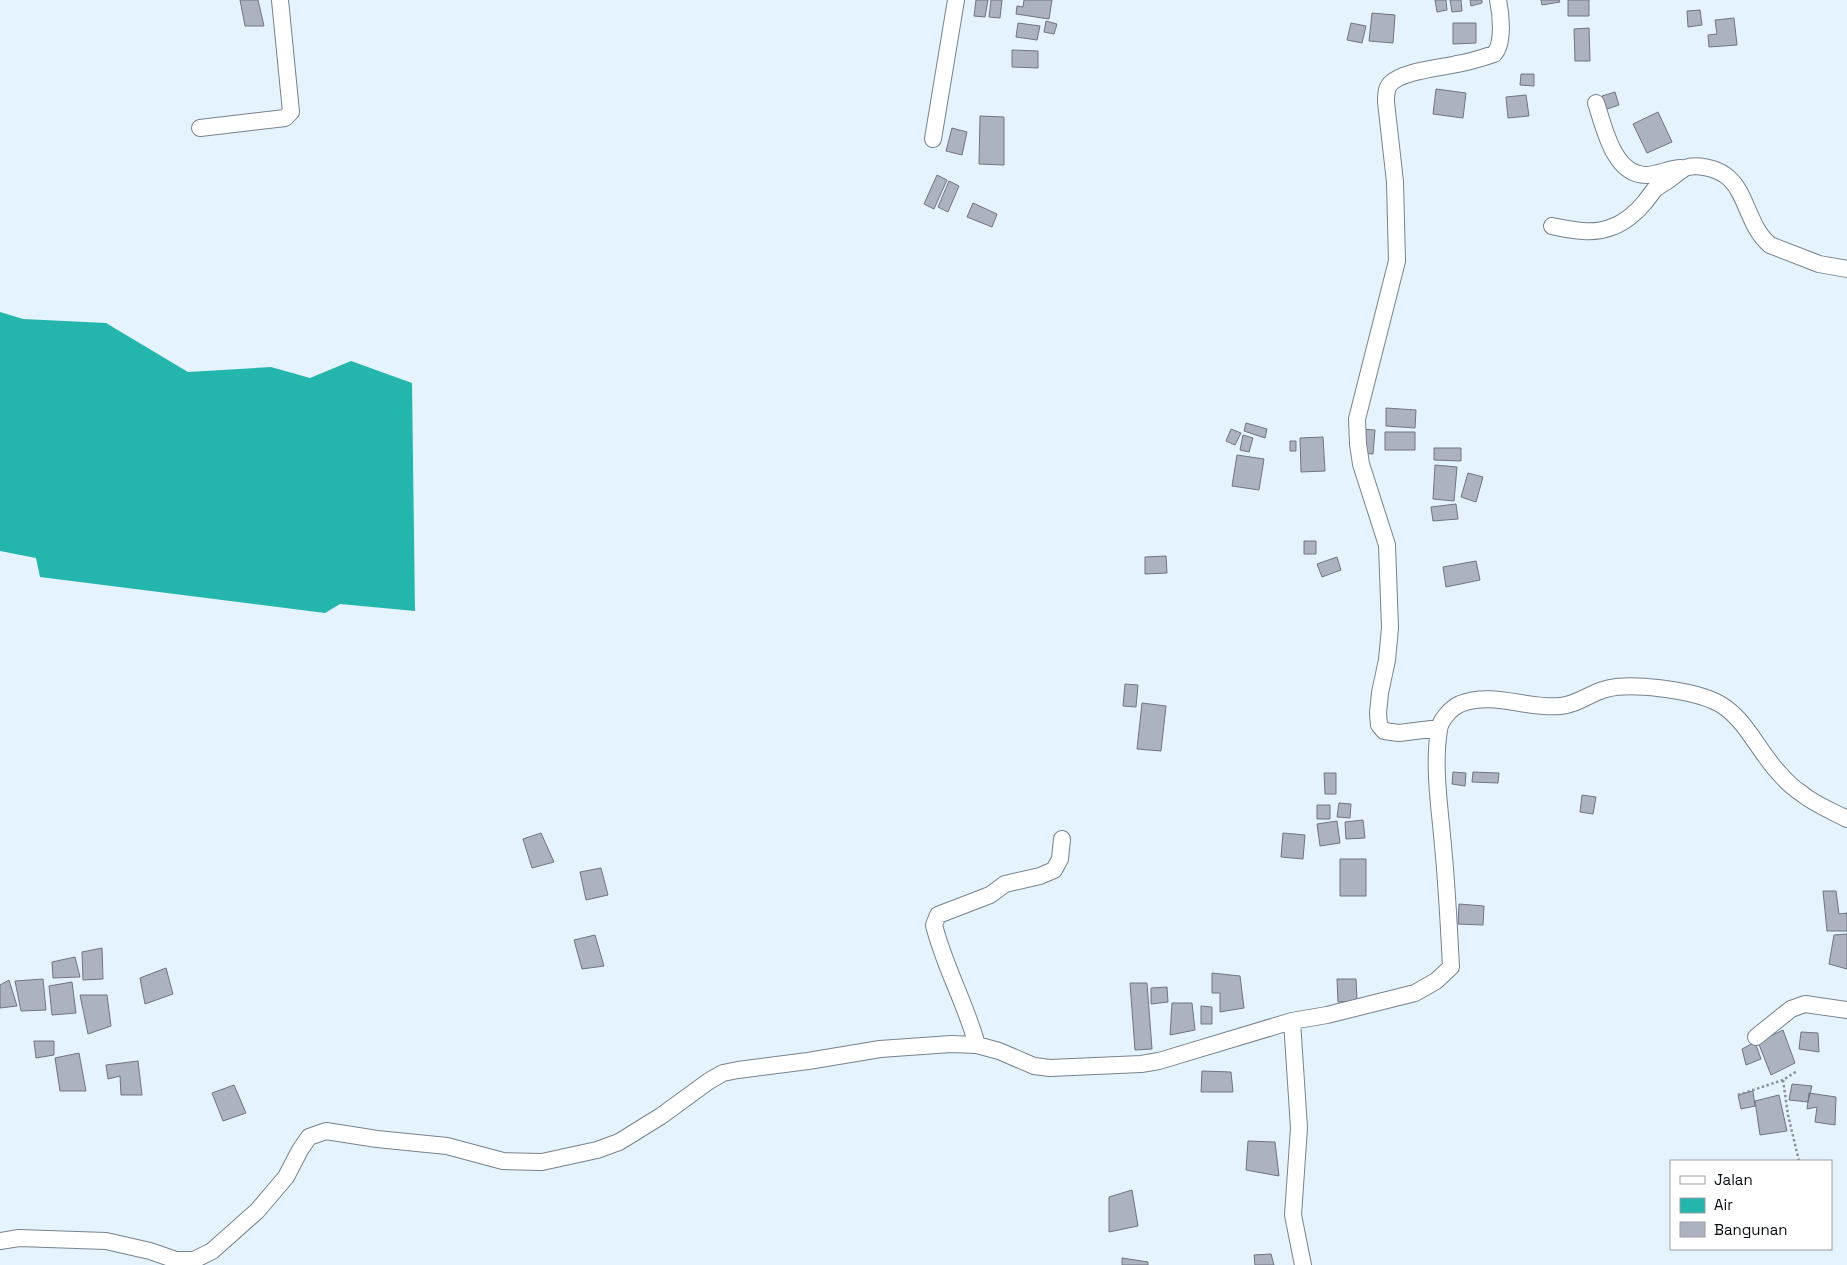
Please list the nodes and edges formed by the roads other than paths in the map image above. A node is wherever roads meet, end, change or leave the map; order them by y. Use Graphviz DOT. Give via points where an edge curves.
graph roads {
  1 [pos="280,0"];
  2 [pos="956,0"];
  3 [pos="1498,0"];
  4 [pos="1596,103"];
  5 [pos="200,128"];
  6 [pos="933,139"];
  7 [pos="1685,168"];
  8 [pos="1552,226"];
  9 [pos="1847,269"];
  10 [pos="1439,728"];
  11 [pos="1847,819"];
  12 [pos="1062,839"];
  13 [pos="1847,1010"];
  14 [pos="1292,1021"];
  15 [pos="1756,1037"];
  16 [pos="978,1045"];
  17 [pos="0,1240"];
  18 [pos="1303,1265"];
  1 -- 5 [label="street" via="291,112 285,118"];
  2 -- 6 [label="street"];
  3 -- 10 [label="street" via="1500,45 1494,54 1418,71 1397,79 1387,90 1395,182 1397,261 1357,419 1361,464 1387,545 1390,628 1380,692 1379,725 1384,731 1399,733"];
  4 -- 7 [label="street" via="1613,150 1634,173 1645,175"];
  7 -- 8 [label="street" via="1611,228 1578,232"];
  7 -- 9 [label="street" via="1706,168 1731,179 1753,224 1770,245 1819,264"];
  10 -- 11 [label="street" via="1452,708 1485,698 1560,707 1605,689 1622,686 1684,692 1724,707 1750,732 1778,772 1801,794"];
  10 -- 14 [label="street" via="1437,784 1451,967 1436,981 1415,993 1327,1016"];
  12 -- 16 [label="street" via="1060,859 1054,870 1004,884 990,895 942,914 935,921 942,953"];
  13 -- 15 [label="street" via="1805,1004 1791,1008"];
  14 -- 16 [label="street" via="1141,1064 1050,1068 1034,1066"];
  14 -- 18 [label="street" via="1299,1128 1293,1215"];
  16 -- 17 [label="street" via="880,1049 723,1074 709,1080 619,1142 542,1162 502,1162 447,1146 326,1131 309,1137 286,1177 257,1211 212,1251 194,1260 176,1260 106,1240"];
}
